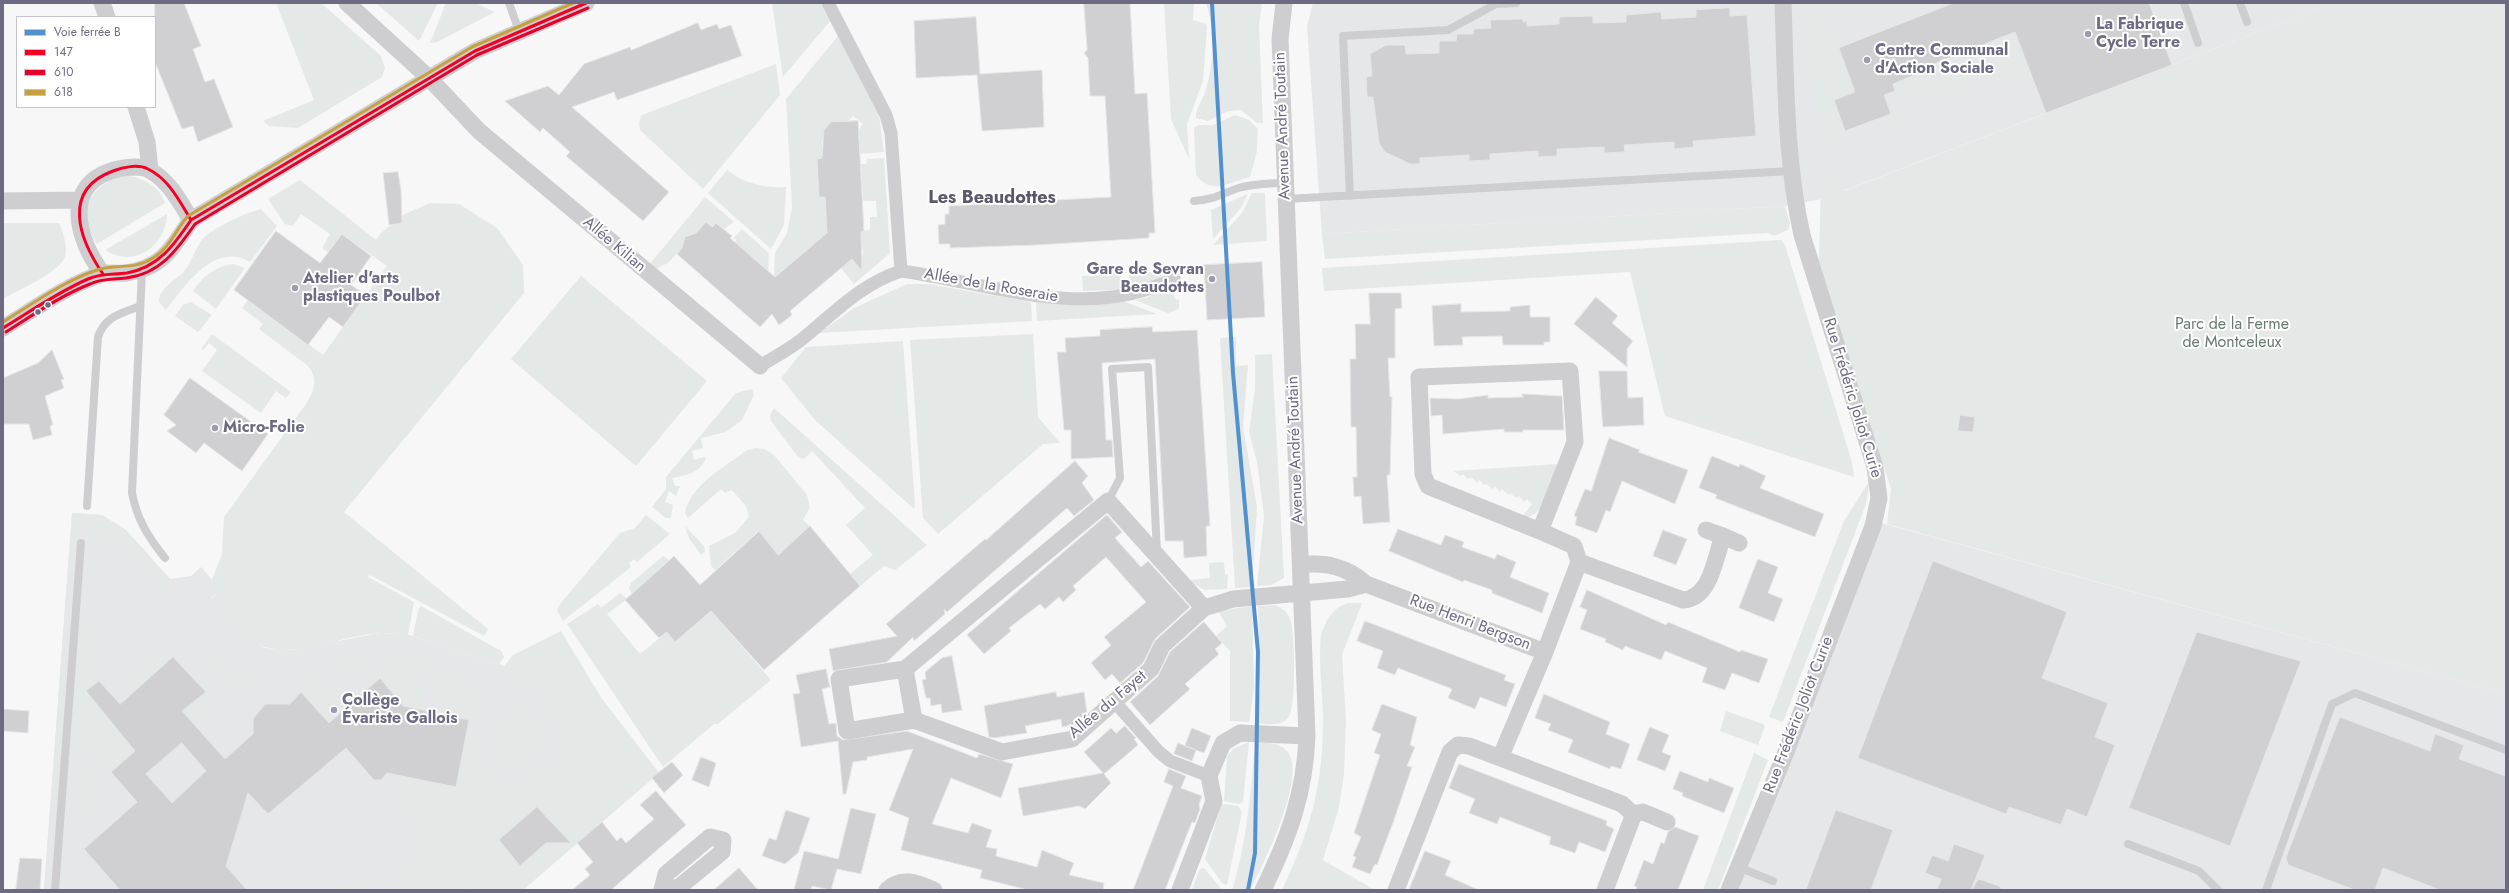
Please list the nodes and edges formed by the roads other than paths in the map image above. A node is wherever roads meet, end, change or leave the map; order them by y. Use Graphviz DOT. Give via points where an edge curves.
graph roads {
  1 [pos="102,3"];
  2 [pos="347,3"];
  3 [pos="509,3"];
  4 [pos="586,3"];
  5 [pos="828,3"];
  6 [pos="1284,3"];
  7 [pos="1516,3"];
  8 [pos="1783,3"];
  9 [pos="2184,3"];
  10 [pos="2240,3"];
  11 [pos="107,16"];
  12 [pos="2247,22"];
  13 [pos="519,31"];
  14 [pos="2198,43"];
  15 [pos="428,77"];
  16 [pos="136,108"];
  17 [pos="150,170"];
  18 [pos="1791,171"];
  19 [pos="1286,191"];
  20 [pos="1350,196"];
  21 [pos="3,200"];
  22 [pos="81,200"];
  23 [pos="1194,201"];
  24 [pos="191,220"];
  25 [pos="142,270"];
  26 [pos="901,271"];
  27 [pos="103,274"];
  28 [pos="1174,278"];
  29 [pos="140,306"];
  30 [pos="3,328"];
  31 [pos="760,366"];
  32 [pos="1108,501"];
  33 [pos="87,506"];
  34 [pos="1706,530"];
  35 [pos="1540,531"];
  36 [pos="1723,536"];
  37 [pos="1739,542"];
  38 [pos="82,543"];
  39 [pos="1157,556"];
  40 [pos="165,558"];
  41 [pos="1579,562"];
  42 [pos="1300,564"];
  43 [pos="1366,584"];
  44 [pos="1302,593"];
  45 [pos="1204,608"];
  46 [pos="1544,652"];
  47 [pos="905,669"];
  48 [pos="1113,700"];
  49 [pos="914,720"];
  50 [pos="1307,736"];
  51 [pos="2506,750"];
  52 [pos="1500,758"];
  53 [pos="1209,776"];
  54 [pos="1633,814"];
  55 [pos="1667,822"];
  56 [pos="2128,844"];
  57 [pos="1738,867"];
  58 [pos="1773,881"];
  59 [pos="55,890"];
  60 [pos="662,890"];
  61 [pos="665,890"];
  62 [pos="887,890"];
  63 [pos="934,890"];
  64 [pos="1180,890"];
  65 [pos="1263,890"];
  66 [pos="1396,890"];
  67 [pos="1605,890"];
  68 [pos="1729,890"];
  69 [pos="1977,890"];
  70 [pos="1997,890"];
  71 [pos="2218,890"];
  72 [pos="2266,890"];
  1 -- 11 [label="street"];
  2 -- 15 [label="street, Allée Kilian"];
  3 -- 13 [label="lane"];
  4 -- 13 [label="street"];
  5 -- 26 [label="street" via="886,115 891,133"];
  6 -- 19 [label="street, Avenue André Toutain" via="1280,39"];
  7 -- 20 [label="lane" via="1496,4 1448,30 1342,36"];
  8 -- 18 [label="street, Rue Frédéric Joliot Curie"];
  9 -- 14 [label="lane"];
  10 -- 12 [label="lane"];
  13 -- 15 [label="street" via="475,51"];
  15 -- 24 [label="street"];
  15 -- 31 [label="street, Allée Kilian" via="479,132"];
  16 -- 17 [label="street" via="147,142"];
  17 -- 22 [label="street" via="137,168 109,171 88,186"];
  17 -- 24 [label="street" via="174,192"];
  18 -- 20 [label="lane"];
  18 -- 57 [label="street, Rue Frédéric Joliot Curie" via="1802,235 1875,467 1879,498 1873,526 1784,757"];
  19 -- 20 [label="lane"];
  19 -- 23 [label="lane" via="1262,184"];
  19 -- 42 [label="street, Avenue André Toutain"];
  21 -- 22 [label="street"];
  22 -- 27 [label="street" via="80,230 89,254"];
  24 -- 25 [label="street" via="167,255"];
  25 -- 27 [label="street" via="125,274"];
  25 -- 29 [label="lane"];
  26 -- 28 [label="street, Allée de la Roseraie" via="1034,296 1062,298 1124,296 1143,292"];
  26 -- 31 [label="street, Allée Kilian" via="883,277 857,294 800,340"];
  27 -- 30 [label="street" via="82,283"];
  29 -- 33 [label="lane" via="111,318 102,326 98,337"];
  29 -- 40 [label="lane" via="132,493 136,513 149,539"];
  32 -- 39 [label="street"];
  32 -- 39 [label="lane" via="1120,478 1112,369 1148,367"];
  32 -- 47 [label="street"];
  34 -- 36 [label="street"];
  35 -- 35 [label="street" via="1428,486 1424,474 1419,377 1570,371 1575,442"];
  35 -- 41 [label="street" via="1574,546"];
  36 -- 37 [label="street"];
  36 -- 41 [label="street" via="1704,589 1692,599 1683,600"];
  38 -- 59 [label="lane"];
  39 -- 45 [label="street"];
  41 -- 46 [label="street, Rue Henri Bergson"];
  42 -- 43 [label="street, Rue Henri Bergson" via="1323,563 1356,574"];
  42 -- 44 [label="street, Avenue André Toutain"];
  43 -- 44 [label="street" via="1348,589"];
  43 -- 46 [label="street, Rue Henri Bergson"];
  44 -- 45 [label="street, Allée du Fayet" via="1233,599"];
  44 -- 50 [label="street, Avenue André Toutain"];
  45 -- 48 [label="street, Allée du Fayet" via="1162,646 1151,669"];
  46 -- 52 [label="street"];
  47 -- 49 [label="street"];
  47 -- 49 [label="street, Allée du Fayet" via="839,679 847,730"];
  48 -- 49 [label="street, Allée du Fayet" via="1072,739 1002,752"];
  48 -- 53 [label="street" via="1170,761"];
  50 -- 53 [label="street" via="1252,733 1231,737 1223,743"];
  50 -- 65 [label="street, Avenue André Toutain" via="1305,767 1290,834"];
  51 -- 72 [label="lane" via="2355,693 2332,704"];
  52 -- 54 [label="street" via="1622,804"];
  52 -- 66 [label="street" via="1469,746 1458,744 1453,747"];
  53 -- 64 [label="street" via="1214,801"];
  54 -- 55 [label="street" via="1643,812"];
  54 -- 67 [label="street"];
  56 -- 71 [label="lane" via="2199,871"];
  57 -- 58 [label="lane"];
  57 -- 68 [label="street, Rue Frédéric Joliot Curie"];
  60 -- 61 [label="street" via="666,874 710,837 723,840 722,852 679,887"];
  62 -- 63 [label="street" via="894,883 912,881"];
  69 -- 70 [label="lane" via="1980,884"];
}
